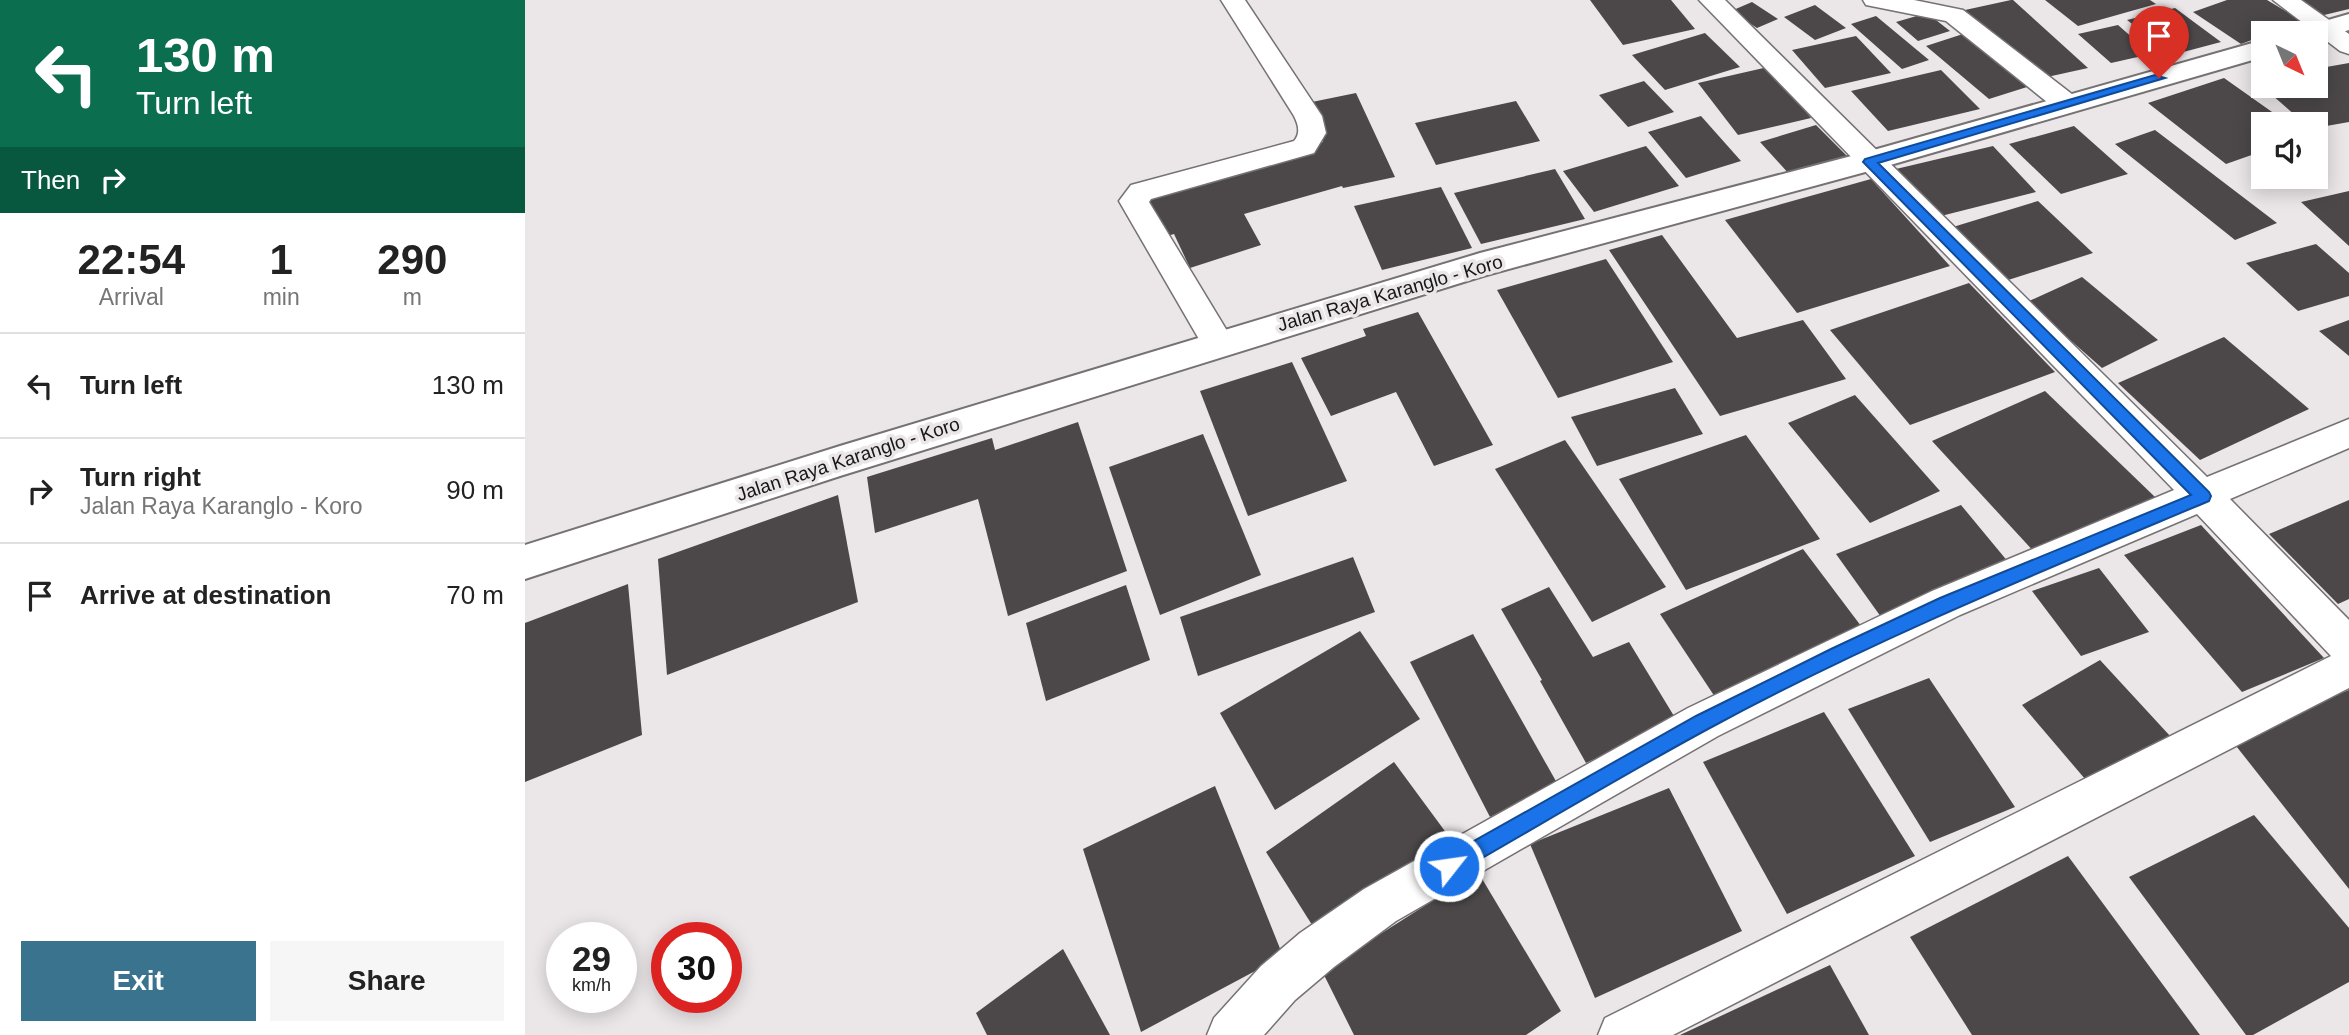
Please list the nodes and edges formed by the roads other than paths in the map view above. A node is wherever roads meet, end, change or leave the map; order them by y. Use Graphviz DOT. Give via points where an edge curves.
graph roads {
  1 [pos="1233,0"];
  2 [pos="1711,0"];
  3 [pos="1875,0"];
  4 [pos="2285,0"];
  5 [pos="2330,28"];
  6 [pos="2349,46"];
  7 [pos="2251,51"];
  8 [pos="2067,104"];
  9 [pos="1869,162"];
  10 [pos="1219,344"];
  11 [pos="2349,433"];
  12 [pos="2203,496"];
  13 [pos="525,562"];
  14 [pos="2349,647"];
  15 [pos="2349,667"];
  16 [pos="1231,1035"];
  17 [pos="1622,1035"];
  1 -- 10 [label="street" via="1308,116 1313,138 1304,147 1141,192 1134,201"];
  2 -- 9 [label="street"];
  3 -- 8 [label="street" via="1954,15"];
  4 -- 5 [label="street"];
  5 -- 6 [label="street"];
  7 -- 8 [label="street, Jalan Raya Karanglo - Koro"];
  8 -- 9 [label="street, Jalan Raya Karanglo - Koro"];
  9 -- 10 [label="street, Jalan Raya Karanglo - Koro" via="1480,265"];
  9 -- 12 [label="street"];
  10 -- 13 [label="street, Jalan Raya Karanglo - Koro"];
  11 -- 12 [label="street"];
  12 -- 14 [label="street"];
  12 -- 16 [label="street" via="1946,603 1703,722 1380,905 1278,983"];
  15 -- 17 [label="street"];
}
